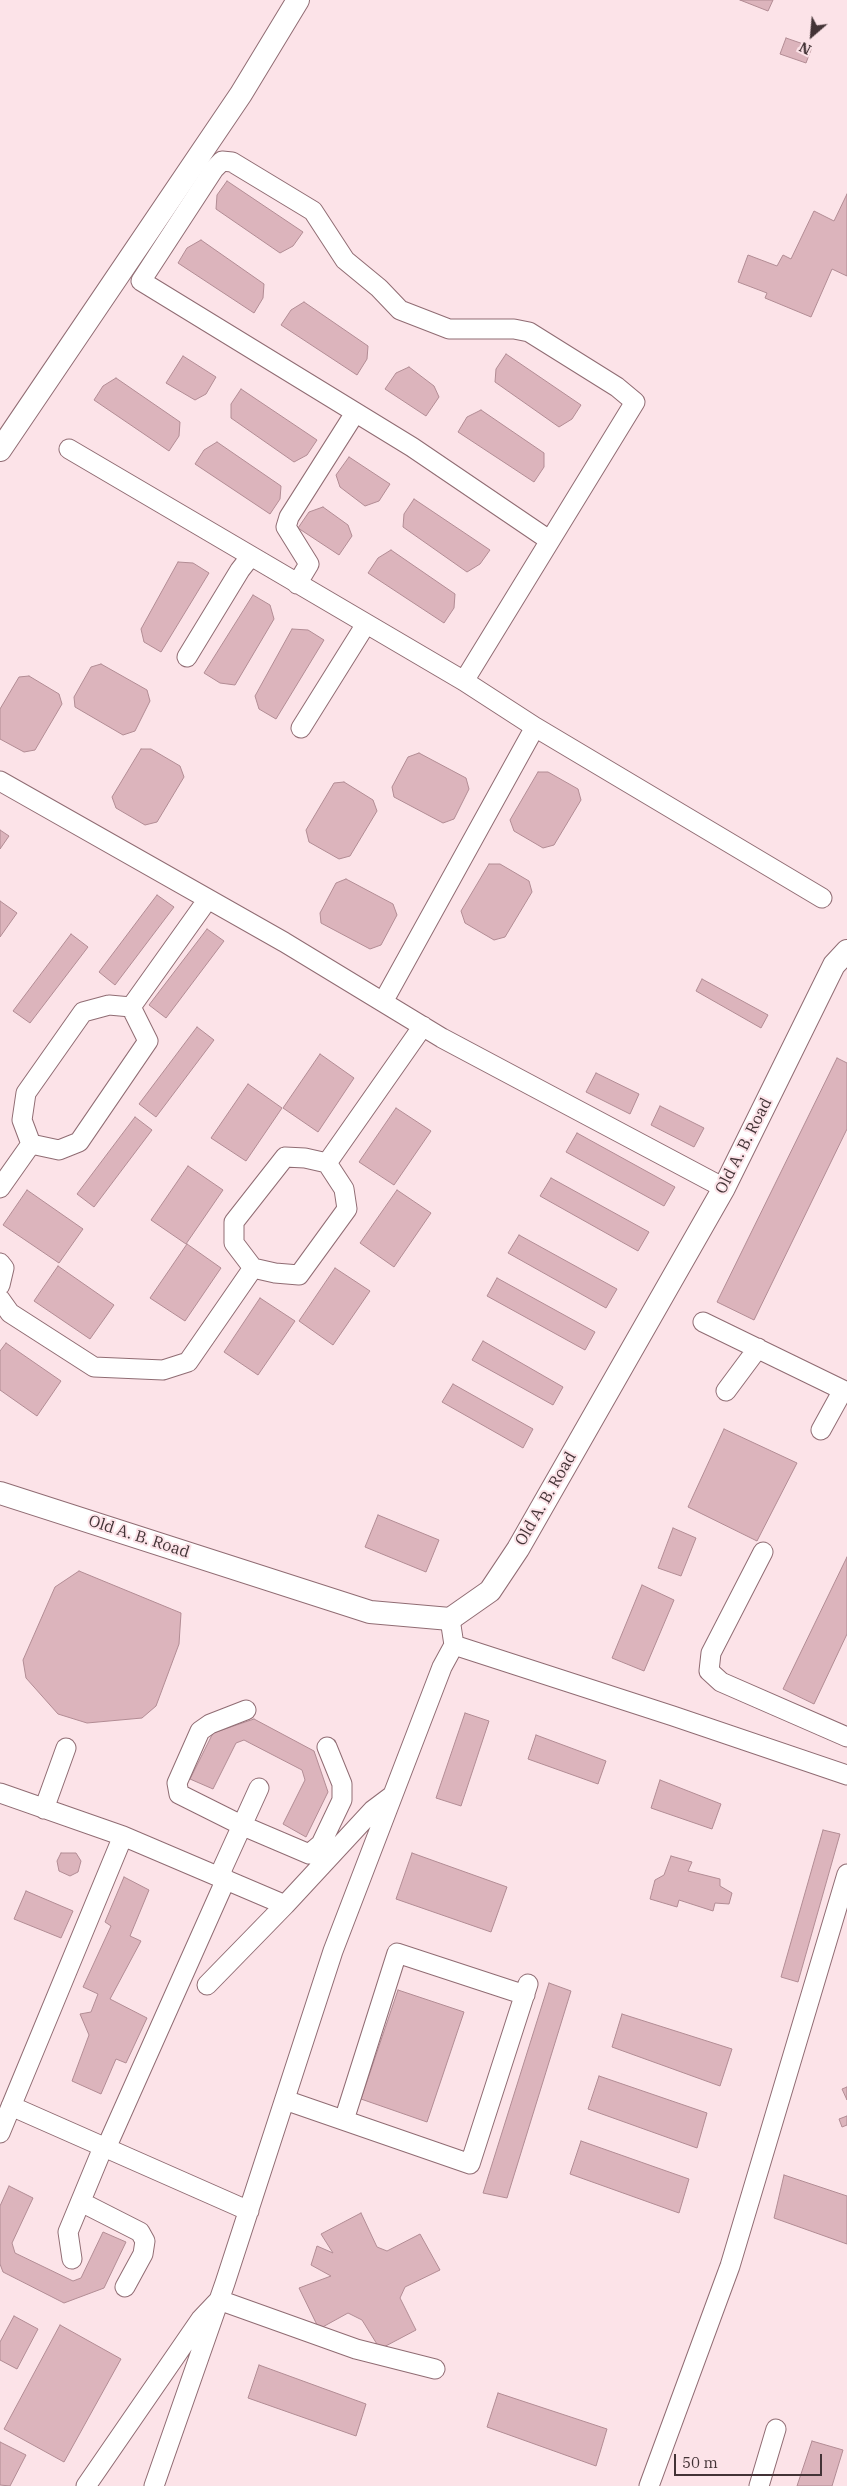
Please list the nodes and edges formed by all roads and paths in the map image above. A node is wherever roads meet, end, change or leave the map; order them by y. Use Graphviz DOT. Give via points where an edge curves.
graph roads {
  1 [pos="298,0"];
  2 [pos="355,413"];
  3 [pos="69,449"];
  4 [pos="0,450"];
  5 [pos="550,540"];
  6 [pos="251,556"];
  7 [pos="297,584"];
  8 [pos="366,624"];
  9 [pos="187,657"];
  10 [pos="464,681"];
  11 [pos="535,727"];
  12 [pos="301,728"];
  13 [pos="0,781"];
  14 [pos="822,898"];
  15 [pos="208,899"];
  16 [pos="847,951"];
  17 [pos="383,1002"];
  18 [pos="131,1007"];
  19 [pos="423,1026"];
  20 [pos="31,1144"];
  21 [pos="327,1163"];
  22 [pos="0,1188"];
  23 [pos="724,1188"];
  24 [pos="0,1263"];
  25 [pos="253,1268"];
  26 [pos="0,1285"];
  27 [pos="0,1300"];
  28 [pos="703,1322"];
  29 [pos="758,1348"];
  30 [pos="845,1391"];
  31 [pos="726,1392"];
  32 [pos="821,1430"];
  33 [pos="0,1493"];
  34 [pos="763,1552"];
  35 [pos="450,1619"];
  36 [pos="454,1645"];
  37 [pos="246,1710"];
  38 [pos="847,1737"];
  39 [pos="327,1747"];
  40 [pos="66,1748"];
  41 [pos="847,1776"];
  42 [pos="258,1788"];
  43 [pos="0,1793"];
  44 [pos="393,1795"];
  45 [pos="44,1809"];
  46 [pos="242,1825"];
  47 [pos="123,1836"];
  48 [pos="847,1874"];
  49 [pos="222,1877"];
  50 [pos="285,1905"];
  51 [pos="207,1985"];
  52 [pos="285,2100"];
  53 [pos="11,2106"];
  54 [pos="344,2120"];
  55 [pos="0,2133"];
  56 [pos="106,2146"];
  57 [pos="81,2202"];
  58 [pos="249,2211"];
  59 [pos="72,2259"];
  60 [pos="125,2287"];
  61 [pos="219,2300"];
  62 [pos="435,2369"];
  63 [pos="776,2429"];
  64 [pos="86,2486"];
  65 [pos="154,2486"];
  66 [pos="649,2486"];
  67 [pos="759,2486"];
  1 -- 4 [label="street" via="241,94"];
  2 -- 5 [label="street" via="412,447"];
  2 -- 5 [label="street" via="142,281 222,161 232,162 313,211 345,260 400,310 449,329 529,332 617,387 635,402"];
  2 -- 7 [label="street" via="289,517 286,526 309,564"];
  3 -- 6 [label="street"];
  5 -- 10 [label="street"];
  6 -- 7 [label="street"];
  6 -- 9 [label="street"];
  7 -- 8 [label="street"];
  8 -- 10 [label="street"];
  8 -- 12 [label="street"];
  10 -- 11 [label="street"];
  11 -- 14 [label="street"];
  11 -- 17 [label="street"];
  13 -- 15 [label="street"];
  15 -- 17 [label="street"];
  15 -- 18 [label="street"];
  16 -- 23 [label="street, Old A. B. Road" via="834,965"];
  17 -- 19 [label="street"];
  18 -- 20 [label="street" via="109,1005 84,1012 26,1093 22,1120"];
  18 -- 20 [label="street" via="148,1041 79,1142 58,1150"];
  19 -- 21 [label="street"];
  19 -- 23 [label="street"];
  20 -- 22 [label="street"];
  21 -- 25 [label="street" via="285,1157 234,1222 234,1243"];
  21 -- 25 [label="street" via="344,1189 347,1209 299,1275"];
  23 -- 35 [label="street, Old A. B. Road" via="518,1549 490,1590"];
  24 -- 26 [label="street" via="4,1268"];
  25 -- 27 [label="street" via="188,1362 163,1370 94,1367 10,1312"];
  28 -- 29 [label="street"];
  29 -- 30 [label="street"];
  29 -- 31 [label="street"];
  30 -- 32 [label="street"];
  33 -- 35 [label="street, Old A. B. Road" via="370,1612"];
  34 -- 38 [label="street" via="711,1653 709,1671 721,1682"];
  35 -- 36 [label="street"];
  36 -- 41 [label="street"];
  36 -- 44 [label="street" via="442,1666"];
  37 -- 46 [label="street" via="200,1731 177,1783 178,1794"];
  39 -- 46 [label="street" via="342,1784 342,1800 321,1844 308,1854"];
  40 -- 45 [label="street"];
  42 -- 46 [label="street"];
  43 -- 45 [label="street"];
  44 -- 50 [label="street" via="373,1810"];
  44 -- 52 [label="street" via="333,1951"];
  45 -- 47 [label="street"];
  46 -- 49 [label="street"];
  47 -- 49 [label="street"];
  47 -- 53 [label="street"];
  48 -- 66 [label="street" via="730,2266"];
  49 -- 50 [label="street"];
  49 -- 56 [label="street"];
  50 -- 51 [label="street"];
  52 -- 54 [label="street"];
  52 -- 58 [label="street"];
  53 -- 55 [label="street"];
  53 -- 56 [label="street"];
  54 -- 54 [label="street" via="470,2164 526,1990 396,1953"];
  56 -- 57 [label="street"];
  56 -- 58 [label="street"];
  57 -- 59 [label="street" via="68,2232"];
  57 -- 60 [label="street" via="140,2232 145,2242 143,2254"];
  58 -- 61 [label="street"];
  61 -- 62 [label="street" via="356,2349"];
  61 -- 64 [label="street" via="201,2319"];
  61 -- 65 [label="street"];
  63 -- 67 [label="street"];
}
